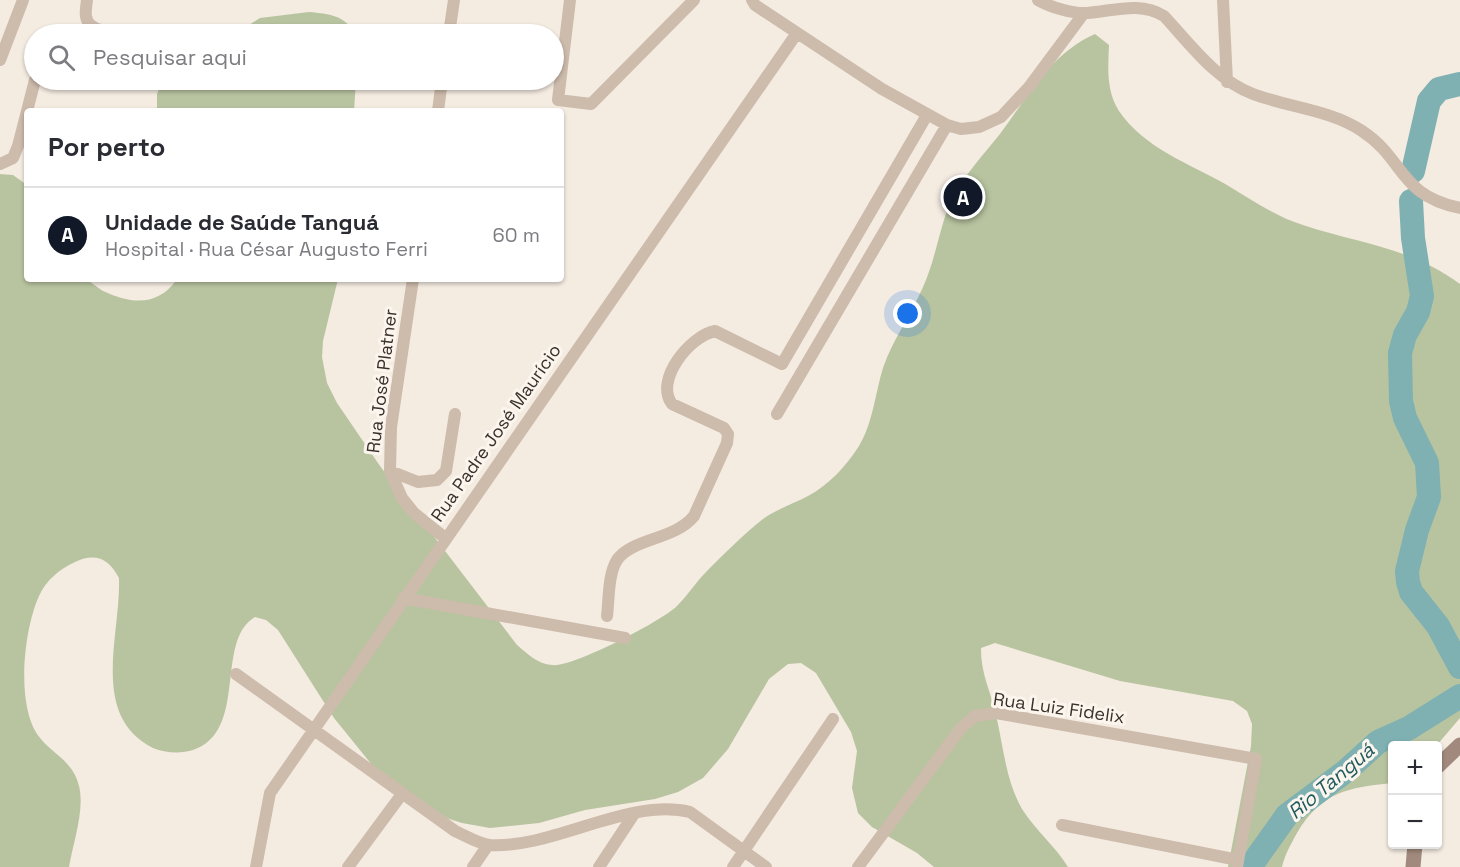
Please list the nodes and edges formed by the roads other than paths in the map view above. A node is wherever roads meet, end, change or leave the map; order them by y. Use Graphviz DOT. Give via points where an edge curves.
graph roads {
  1 [pos="23,0"];
  2 [pos="87,0"];
  3 [pos="454,0"];
  4 [pos="570,0"];
  5 [pos="694,0"];
  6 [pos="752,0"];
  7 [pos="1038,0"];
  8 [pos="1223,0"];
  9 [pos="1084,14"];
  10 [pos="90,24"];
  11 [pos="450,24"];
  12 [pos="797,33"];
  13 [pos="564,50"];
  14 [pos="0,60"];
  15 [pos="1227,82"];
  16 [pos="32,90"];
  17 [pos="441,90"];
  18 [pos="559,90"];
  19 [pos="27,108"];
  20 [pos="438,108"];
  21 [pos="927,115"];
  22 [pos="24,121"];
  23 [pos="947,125"];
  24 [pos="0,164"];
  25 [pos="1460,208"];
  26 [pos="413,282"];
  27 [pos="455,414"];
  28 [pos="777,414"];
  29 [pos="390,471"];
  30 [pos="445,538"];
  31 [pos="403,598"];
  32 [pos="607,616"];
  33 [pos="624,638"];
  34 [pos="236,674"];
  35 [pos="832,719"];
  36 [pos="313,727"];
  37 [pos="1460,746"];
  38 [pos="1442,762"];
  39 [pos="402,794"];
  40 [pos="634,814"];
  41 [pos="1062,825"];
  42 [pos="488,845"];
  43 [pos="1415,849"];
  44 [pos="744,852"];
  45 [pos="1237,863"];
  46 [pos="256,867"];
  47 [pos="348,867"];
  48 [pos="473,867"];
  49 [pos="599,867"];
  50 [pos="733,867"];
  51 [pos="766,867"];
  52 [pos="858,867"];
  53 [pos="1413,867"];
  1 -- 14 [label="street"];
  2 -- 10 [label="street" via="85,17"];
  3 -- 11 [label="street"];
  4 -- 13 [label="street"];
  5 -- 18 [label="street" via="591,104 558,100"];
  6 -- 12 [label="street"];
  7 -- 9 [label="street"];
  8 -- 15 [label="street"];
  9 -- 15 [label="street" via="1136,7 1152,9 1164,16"];
  9 -- 23 [label="street" via="1001,117 980,127 961,129"];
  12 -- 21 [label="street"];
  12 -- 30 [label="street, Rua Padre José Maurício"];
  15 -- 25 [label="street" via="1251,94 1362,130 1421,195"];
  16 -- 19 [label="street"];
  17 -- 20 [label="street"];
  21 -- 23 [label="street"];
  21 -- 32 [label="street" via="782,364 715,331 705,333 678,359 666,390 668,398 672,404 724,428 727,443 694,516 686,525 625,552 617,560"];
  22 -- 24 [label="street" via="13,158"];
  23 -- 28 [label="street"];
  26 -- 29 [label="street, Rua José Platner" via="391,427"];
  27 -- 29 [label="street" via="446,471 437,480 418,482"];
  29 -- 30 [label="street, Rua José Platner" via="414,513"];
  30 -- 31 [label="street, Rua Padre José Maurício"];
  31 -- 33 [label="street"];
  31 -- 36 [label="street, Rua Padre José Maurício"];
  34 -- 36 [label="street"];
  35 -- 44 [label="street"];
  36 -- 39 [label="street"];
  36 -- 46 [label="street, Rua Padre José Maurício" via="270,793"];
  37 -- 38 [label="street"];
  39 -- 42 [label="street" via="455,831"];
  39 -- 47 [label="street"];
  40 -- 42 [label="street" via="519,843"];
  40 -- 44 [label="street" via="663,809 690,812"];
  40 -- 49 [label="street"];
  41 -- 45 [label="street"];
  42 -- 48 [label="street"];
  43 -- 53 [label="street"];
  44 -- 50 [label="street"];
  44 -- 51 [label="street"];
  45 -- 52 [label="street, Rua Luiz Fidelix" via="1256,759 996,713 975,716 961,728"];
}
